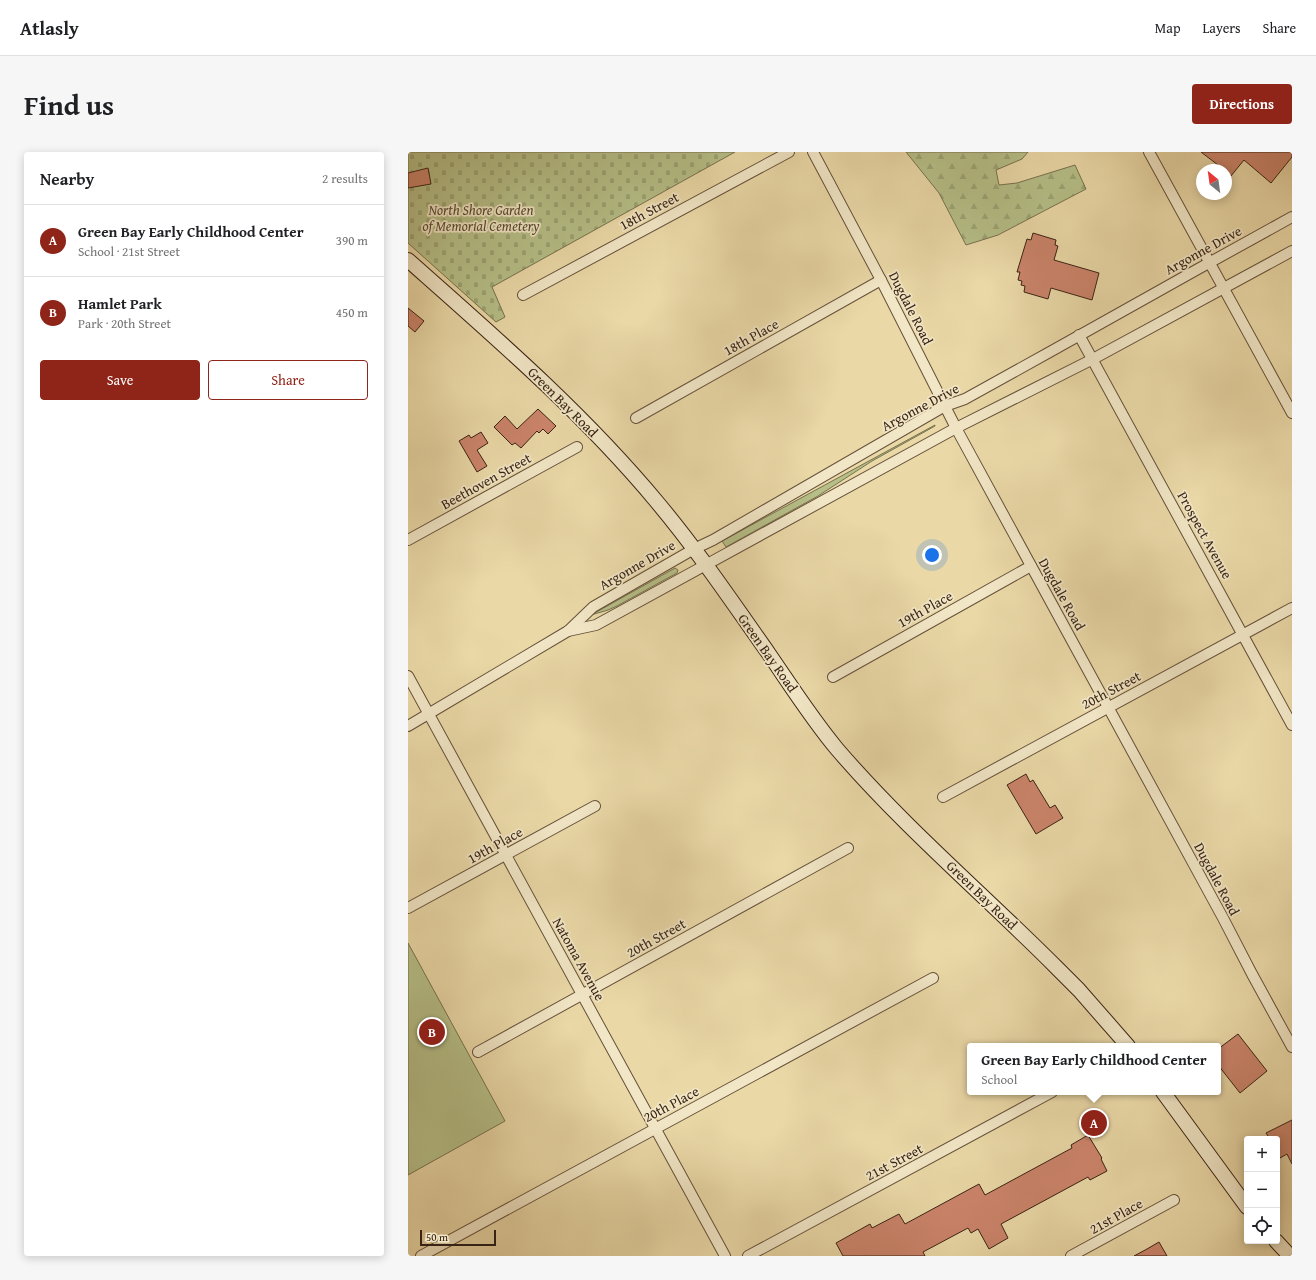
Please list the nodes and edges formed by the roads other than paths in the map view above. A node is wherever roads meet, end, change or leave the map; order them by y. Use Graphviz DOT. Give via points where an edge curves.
graph roads {
  1 [pos="789,152"];
  2 [pos="813,152"];
  3 [pos="1149,152"];
  4 [pos="1292,217"];
  5 [pos="1292,251"];
  6 [pos="408,260"];
  7 [pos="1209,262"];
  8 [pos="881,280"];
  9 [pos="1223,288"];
  10 [pos="523,295"];
  11 [pos="1080,335"];
  12 [pos="1093,359"];
  13 [pos="945,406"];
  14 [pos="1292,413"];
  15 [pos="636,418"];
  16 [pos="956,428"];
  17 [pos="577,447"];
  18 [pos="408,540"];
  19 [pos="694,549"];
  20 [pos="706,565"];
  21 [pos="1031,566"];
  22 [pos="1292,608"];
  23 [pos="568,631"];
  24 [pos="1243,635"];
  25 [pos="408,676"];
  26 [pos="832,677"];
  27 [pos="1108,708"];
  28 [pos="429,714"];
  29 [pos="1292,725"];
  30 [pos="408,726"];
  31 [pos="943,797"];
  32 [pos="595,806"];
  33 [pos="848,848"];
  34 [pos="506,855"];
  35 [pos="408,908"];
  36 [pos="933,978"];
  37 [pos="582,994"];
  38 [pos="1125,1043"];
  39 [pos="1292,1047"];
  40 [pos="478,1052"];
  41 [pos="1046,1095"];
  42 [pos="1165,1095"];
  43 [pos="656,1128"];
  44 [pos="1174,1200"];
  45 [pos="1244,1203"];
  46 [pos="1279,1244"];
  47 [pos="422,1256"];
  48 [pos="725,1256"];
  49 [pos="748,1256"];
  50 [pos="1071,1256"];
  51 [pos="1290,1256"];
  1 -- 10 [label="street, 18th Street"];
  2 -- 8 [label="street, Dugdale Road"];
  3 -- 7 [label="street"];
  4 -- 7 [label="street, Argonne Drive"];
  5 -- 9 [label="street, Argonne Drive"];
  6 -- 19 [label="main road, Green Bay Road" via="502,342 572,410 658,502"];
  7 -- 9 [label="street"];
  7 -- 11 [label="street, Argonne Drive"];
  8 -- 13 [label="street, Dugdale Road"];
  8 -- 15 [label="street, 18th Place"];
  9 -- 12 [label="street, Argonne Drive"];
  9 -- 14 [label="street"];
  11 -- 12 [label="street, Prospect Avenue"];
  11 -- 13 [label="street, Argonne Drive" via="965,399"];
  12 -- 16 [label="street, Argonne Drive"];
  12 -- 24 [label="street, Prospect Avenue"];
  13 -- 16 [label="street, Dugdale Road"];
  13 -- 19 [label="street, Argonne Drive"];
  16 -- 20 [label="street, Argonne Drive"];
  16 -- 21 [label="street, Dugdale Road"];
  17 -- 18 [label="street, Beethoven Street"];
  19 -- 20 [label="main road, Green Bay Road"];
  19 -- 23 [label="street, Argonne Drive" via="593,607"];
  20 -- 23 [label="street, Argonne Drive" via="596,625"];
  20 -- 38 [label="main road, Green Bay Road" via="823,732 870,787 1056,967"];
  21 -- 26 [label="street, 19th Place"];
  21 -- 27 [label="street, Dugdale Road"];
  22 -- 24 [label="street, 20th Street"];
  23 -- 28 [label="street, Argonne Drive"];
  24 -- 27 [label="street, 20th Street"];
  24 -- 29 [label="street, Prospect Avenue"];
  25 -- 28 [label="street, Natoma Avenue"];
  27 -- 31 [label="street, 20th Street"];
  27 -- 39 [label="street, Dugdale Road"];
  28 -- 30 [label="street, Argonne Drive"];
  28 -- 34 [label="street, Natoma Avenue"];
  32 -- 34 [label="street, 19th Place"];
  33 -- 37 [label="street, 20th Street"];
  34 -- 35 [label="street, 19th Place"];
  34 -- 37 [label="street, Natoma Avenue"];
  36 -- 43 [label="street, 20th Place"];
  37 -- 40 [label="street, 20th Street"];
  37 -- 43 [label="street, Natoma Avenue"];
  41 -- 49 [label="street, 21st Street"];
  42 -- 45 [label="main road"];
  43 -- 47 [label="street, 20th Place"];
  43 -- 48 [label="street, Natoma Avenue"];
  44 -- 50 [label="street, 21st Place"];
  46 -- 51 [label="main road"];
}
